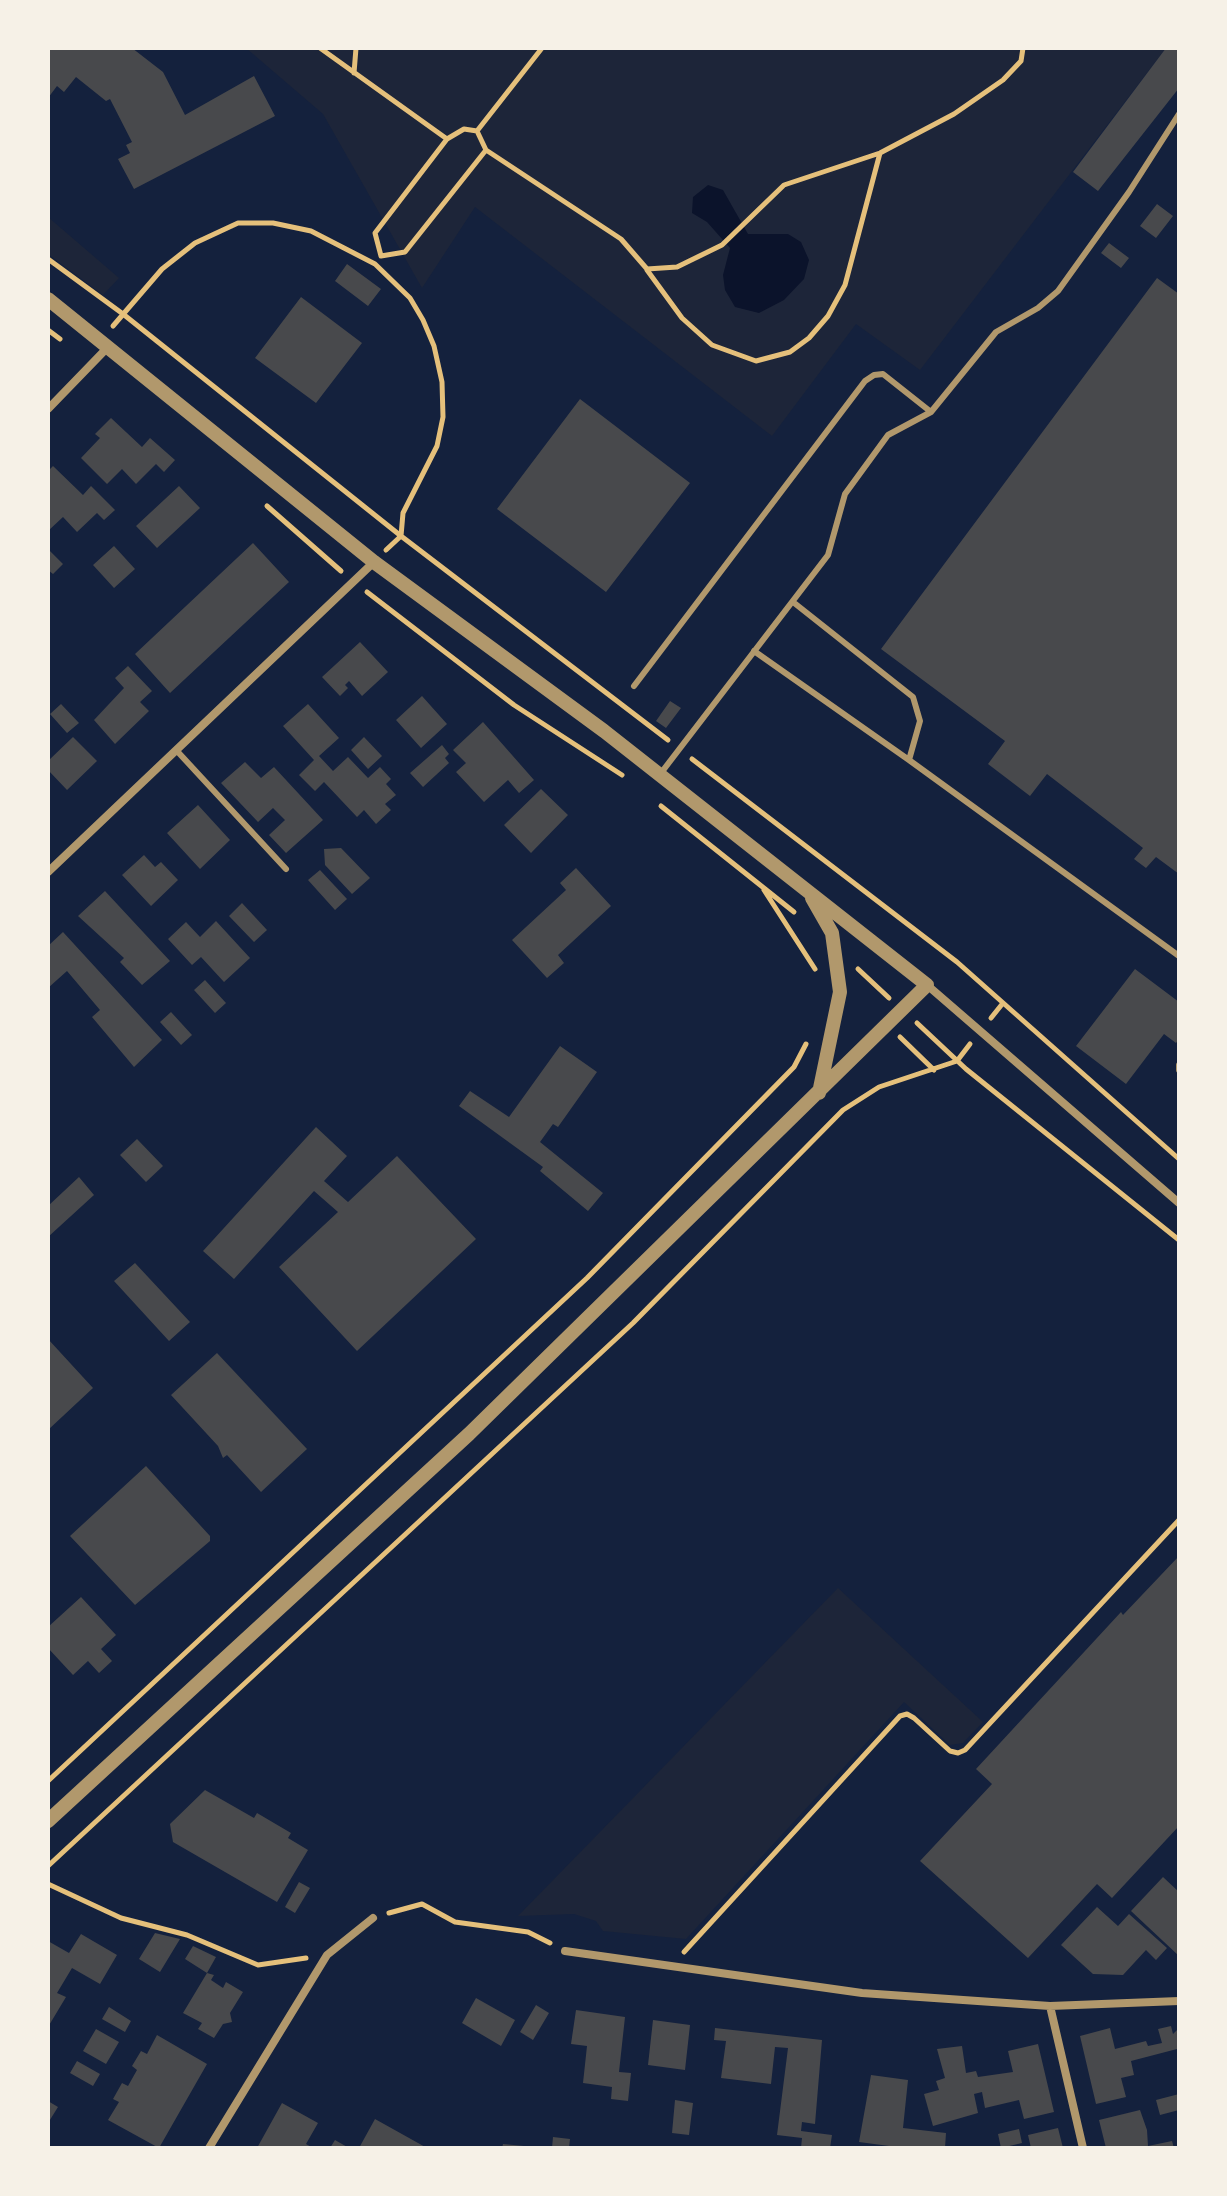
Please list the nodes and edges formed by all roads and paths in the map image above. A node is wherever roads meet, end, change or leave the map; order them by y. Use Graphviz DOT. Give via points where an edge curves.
graph roads {
  1 [pos="320,48"];
  2 [pos="356,48"];
  3 [pos="542,48"];
  4 [pos="1023,48"];
  5 [pos="354,73"];
  6 [pos="1179,114"];
  7 [pos="477,131"];
  8 [pos="447,139"];
  9 [pos="486,150"];
  10 [pos="880,153"];
  11 [pos="381,256"];
  12 [pos="48,259"];
  13 [pos="375,264"];
  14 [pos="647,269"];
  15 [pos="48,299"];
  16 [pos="123,314"];
  17 [pos="106,343"];
  18 [pos="48,409"];
  19 [pos="931,412"];
  20 [pos="401,536"];
  21 [pos="374,562"];
  22 [pos="355,583"];
  23 [pos="793,602"];
  24 [pos="754,651"];
  25 [pos="634,686"];
  26 [pos="679,749"];
  27 [pos="177,751"];
  28 [pos="909,760"];
  29 [pos="660,773"];
  30 [pos="630,781"];
  31 [pos="654,800"];
  32 [pos="286,869"];
  33 [pos="48,872"];
  34 [pos="808,891"];
  35 [pos="1179,956"];
  36 [pos="818,981"];
  37 [pos="927,985"];
  38 [pos="810,1036"];
  39 [pos="819,1093"];
  40 [pos="1179,1159"];
  41 [pos="1179,1203"];
  42 [pos="1179,1240"];
  43 [pos="1179,1520"];
  44 [pos="48,1781"];
  45 [pos="48,1821"];
  46 [pos="48,1866"];
  47 [pos="48,1884"];
  48 [pos="373,1918"];
  49 [pos="565,1951"];
  50 [pos="327,1955"];
  51 [pos="670,1967"];
  52 [pos="1179,2001"];
  53 [pos="1050,2006"];
  54 [pos="209,2148"];
  55 [pos="1083,2148"];
  1 -- 5 [label="path"];
  2 -- 5 [label="path"];
  3 -- 7 [label="path"];
  4 -- 10 [label="path" via="1021,61 973,103"];
  5 -- 8 [label="path"];
  6 -- 19 [label="lane" via="1058,291 996,332"];
  7 -- 8 [label="path" via="464,129"];
  7 -- 9 [label="path"];
  8 -- 11 [label="path" via="375,233"];
  9 -- 11 [label="path" via="405,252"];
  9 -- 14 [label="path" via="621,239"];
  10 -- 14 [label="path" via="784,185 722,245 677,267"];
  10 -- 14 [label="path" via="845,285 828,316 790,352 756,361 712,345 682,318"];
  11 -- 13 [label="path"];
  12 -- 16 [label="path"];
  13 -- 16 [label="path" via="311,231 238,223 195,243 162,269"];
  13 -- 20 [label="path" via="410,298 423,320 442,382 437,446 403,513"];
  15 -- 17 [label="street"];
  16 -- 17 [label="path"];
  16 -- 20 [label="path"];
  17 -- 18 [label="street"];
  17 -- 21 [label="street"];
  19 -- 23 [label="lane" via="888,435 845,494 828,555"];
  19 -- 25 [label="lane" via="883,374 865,381"];
  20 -- 21 [label="path"];
  20 -- 26 [label="path"];
  21 -- 22 [label="street"];
  21 -- 29 [label="street"];
  22 -- 27 [label="street"];
  22 -- 30 [label="path" via="514,705"];
  23 -- 24 [label="lane"];
  23 -- 28 [label="lane" via="913,697 920,721"];
  24 -- 26 [label="lane"];
  24 -- 28 [label="lane"];
  26 -- 29 [label="lane"];
  26 -- 40 [label="path" via="957,962"];
  27 -- 32 [label="lane"];
  27 -- 33 [label="street"];
  28 -- 35 [label="lane"];
  29 -- 34 [label="street"];
  31 -- 36 [label="path" via="761,885 812,962"];
  34 -- 37 [label="street"];
  34 -- 39 [label="street" via="838,950 840,992"];
  37 -- 39 [label="street"];
  37 -- 41 [label="street"];
  38 -- 44 [label="path" via="794,1067 587,1278"];
  39 -- 45 [label="street" via="469,1434"];
  42 -- 46 [label="path" via="957,1061 879,1087 843,1110 633,1323"];
  43 -- 51 [label="path" via="965,1750 950,1751 914,1718 900,1716"];
  47 -- 50 [label="path" via="121,1918 187,1935 258,1965"];
  48 -- 49 [label="path" via="422,1904 455,1922 528,1932"];
  48 -- 50 [label="street"];
  49 -- 51 [label="street"];
  50 -- 54 [label="street"];
  51 -- 53 [label="street" via="862,1993"];
  52 -- 53 [label="street"];
  53 -- 55 [label="street"];
}
